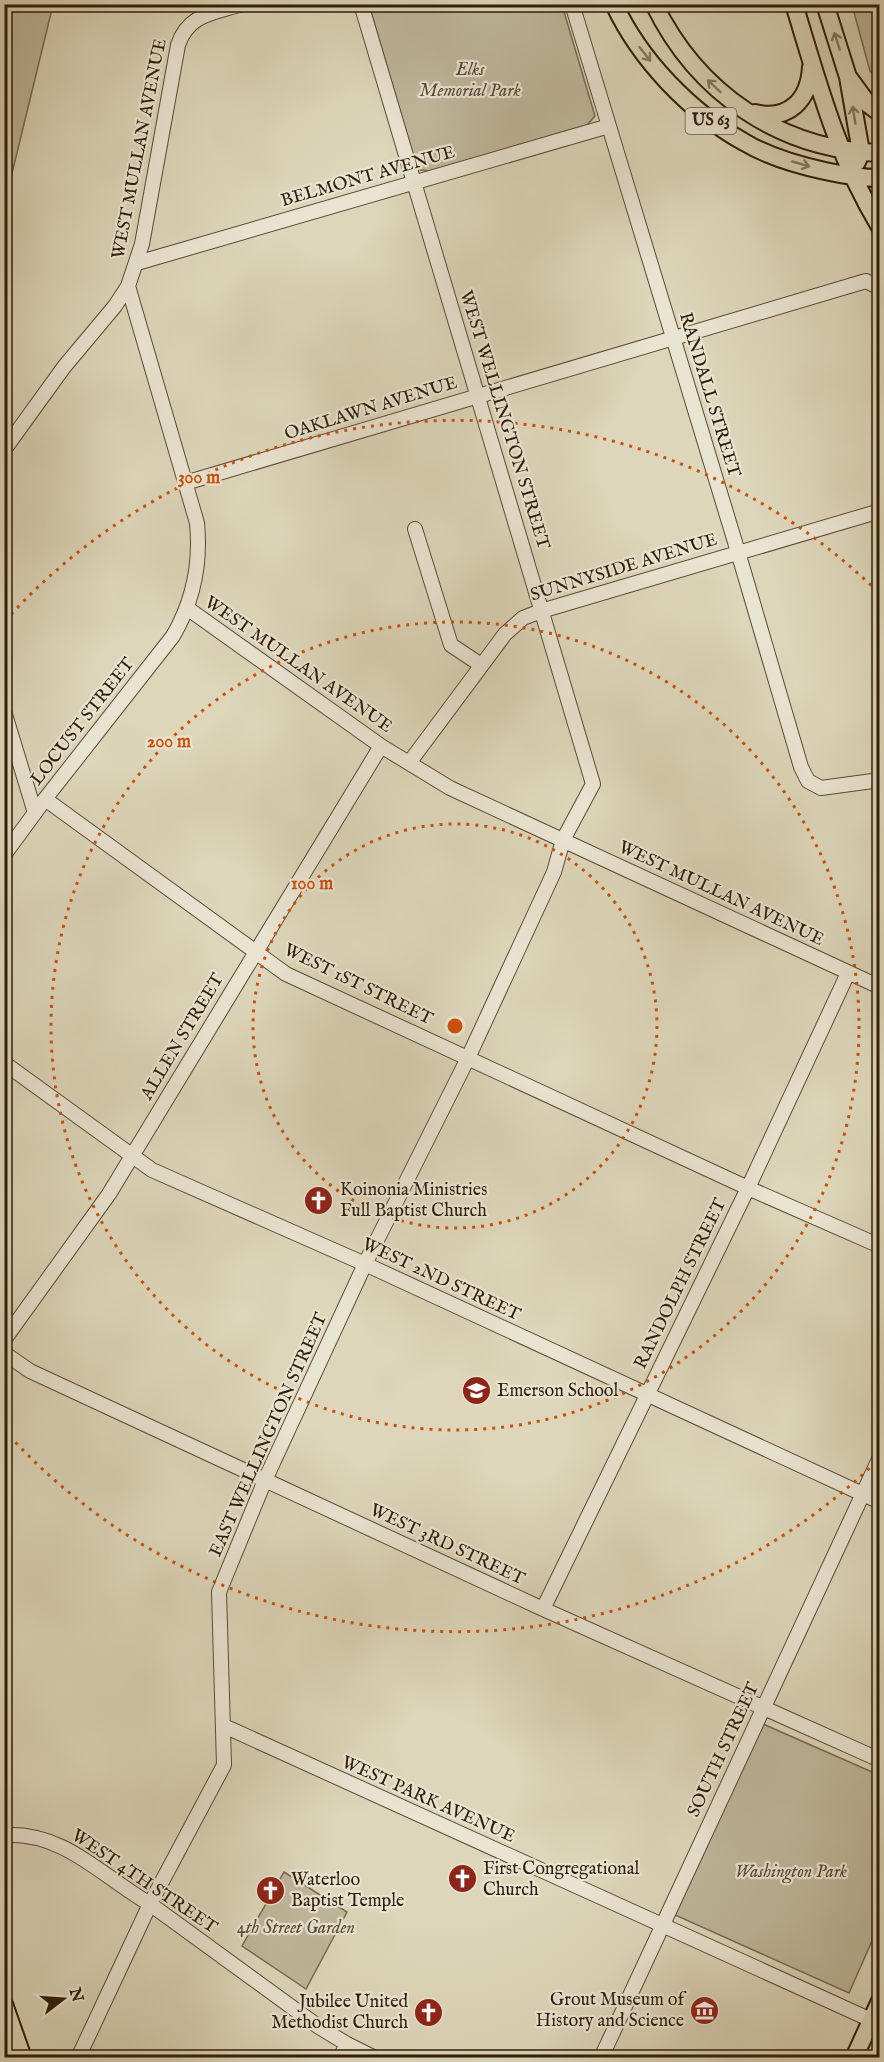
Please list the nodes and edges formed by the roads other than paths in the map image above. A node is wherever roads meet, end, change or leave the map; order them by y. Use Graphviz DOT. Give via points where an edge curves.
graph roads {
  1 [pos="242,4"];
  2 [pos="362,4"];
  3 [pos="572,4"];
  4 [pos="614,4"];
  5 [pos="654,4"];
  6 [pos="794,4"];
  7 [pos="825,4"];
  8 [pos="811,60"];
  9 [pos="848,77"];
  10 [pos="743,110"];
  11 [pos="879,113"];
  12 [pos="609,126"];
  13 [pos="840,149"];
  14 [pos="861,152"];
  15 [pos="879,153"];
  16 [pos="852,177"];
  17 [pos="879,178"];
  18 [pos="414,183"];
  19 [pos="879,227"];
  20 [pos="137,263"];
  21 [pos="128,286"];
  22 [pos="878,286"];
  23 [pos="673,338"];
  24 [pos="478,396"];
  25 [pos="4,450"];
  26 [pos="185,483"];
  27 [pos="879,511"];
  28 [pos="415,528"];
  29 [pos="738,552"];
  30 [pos="187,608"];
  31 [pos="541,611"];
  32 [pos="481,665"];
  33 [pos="4,711"];
  34 [pos="381,746"];
  35 [pos="409,763"];
  36 [pos="879,780"];
  37 [pos="45,799"];
  38 [pos="35,813"];
  39 [pos="563,840"];
  40 [pos="4,855"];
  41 [pos="256,952"];
  42 [pos="848,973"];
  43 [pos="879,987"];
  44 [pos="468,1058"];
  45 [pos="4,1063"];
  46 [pos="132,1156"];
  47 [pos="748,1188"];
  48 [pos="879,1246"];
  49 [pos="365,1264"];
  50 [pos="4,1340"];
  51 [pos="4,1353"];
  52 [pos="646,1394"];
  53 [pos="879,1458"];
  54 [pos="265,1480"];
  55 [pos="862,1494"];
  56 [pos="879,1502"];
  57 [pos="543,1609"];
  58 [pos="764,1707"];
  59 [pos="224,1726"];
  60 [pos="879,1760"];
  61 [pos="4,1835"];
  62 [pos="150,1904"];
  63 [pos="663,1924"];
  64 [pos="879,2001"];
  65 [pos="4,2004"];
  66 [pos="875,2022"];
  67 [pos="347,2044"];
  68 [pos="22,2058"];
  69 [pos="78,2058"];
  70 [pos="340,2058"];
  71 [pos="375,2058"];
  72 [pos="601,2058"];
  73 [pos="854,2058"];
  1 -- 20 [label="street, WEST MULLAN AVENUE" via="200,17 182,33"];
  2 -- 18 [label="street, WEST WELLINGTON STREET"];
  3 -- 12 [label="street, RANDALL STREET"];
  4 -- 16 [label="main road, US 63, one-way" via="655,67 718,126 770,155"];
  10 -- 5 [label="main road, US 63, one-way" via="681,52"];
  6 -- 8 [label="main road"];
  9 -- 7 [label="main road, one-way"];
  8 -- 10 [label="main road" via="808,88 794,107 776,115"];
  8 -- 13 [label="main road"];
  9 -- 11 [label="main road"];
  14 -- 9 [label="main road, one-way"];
  10 -- 13 [label="main road, US 63" via="791,135"];
  12 -- 18 [label="street, BELMONT AVENUE"];
  12 -- 23 [label="street, RANDALL STREET"];
  13 -- 14 [label="main road, US 63"];
  13 -- 16 [label="main road"];
  14 -- 15 [label="main road, US 63"];
  14 -- 16 [label="main road"];
  16 -- 17 [label="main road"];
  16 -- 19 [label="main road"];
  18 -- 20 [label="street, BELMONT AVENUE"];
  18 -- 24 [label="street, WEST WELLINGTON STREET"];
  20 -- 21 [label="street, WEST MULLAN AVENUE"];
  21 -- 25 [label="street"];
  21 -- 26 [label="street, WEST MULLAN AVENUE"];
  22 -- 23 [label="street, OAKLAWN AVENUE" via="866,281"];
  23 -- 24 [label="street, OAKLAWN AVENUE"];
  23 -- 29 [label="street, RANDALL STREET"];
  24 -- 26 [label="street, OAKLAWN AVENUE"];
  24 -- 31 [label="street, WEST WELLINGTON STREET"];
  26 -- 30 [label="street, WEST MULLAN AVENUE" via="199,542 196,581"];
  27 -- 29 [label="street, SUNNYSIDE AVENUE"];
  28 -- 32 [label="street" via="451,645"];
  29 -- 31 [label="street, SUNNYSIDE AVENUE"];
  29 -- 36 [label="street, RANDALL STREET" via="808,781 821,788"];
  30 -- 34 [label="street, WEST MULLAN AVENUE"];
  30 -- 37 [label="street, LOCUST STREET" via="173,636"];
  31 -- 32 [label="street, SUNNYSIDE AVENUE" via="513,626"];
  31 -- 39 [label="street, WEST WELLINGTON STREET" via="593,784"];
  32 -- 35 [label="street, SUNNYSIDE AVENUE"];
  33 -- 38 [label="street"];
  34 -- 35 [label="street, WEST MULLAN AVENUE"];
  34 -- 41 [label="street, ALLEN STREET"];
  35 -- 39 [label="street, WEST MULLAN AVENUE" via="450,788"];
  37 -- 38 [label="street, LOCUST STREET"];
  37 -- 41 [label="street, WEST 1ST STREET"];
  38 -- 40 [label="street, LOCUST STREET"];
  39 -- 42 [label="street, WEST MULLAN AVENUE"];
  39 -- 44 [label="street, EAST WELLINGTON STREET" via="554,872"];
  41 -- 44 [label="street, WEST 1ST STREET" via="286,974"];
  41 -- 46 [label="street, ALLEN STREET"];
  42 -- 43 [label="street, WEST MULLAN AVENUE"];
  42 -- 47 [label="street, RANDOLPH STREET"];
  44 -- 47 [label="street, WEST 1ST STREET"];
  44 -- 49 [label="street, EAST WELLINGTON STREET"];
  45 -- 46 [label="street, WEST 2ND STREET"];
  46 -- 49 [label="street, WEST 2ND STREET" via="152,1170"];
  46 -- 50 [label="street, ALLEN STREET"];
  47 -- 48 [label="street, WEST 1ST STREET"];
  47 -- 52 [label="street, RANDOLPH STREET"];
  49 -- 52 [label="street, WEST 2ND STREET"];
  49 -- 54 [label="street, EAST WELLINGTON STREET"];
  51 -- 54 [label="street, WEST 3RD STREET" via="30,1371"];
  52 -- 55 [label="street, WEST 2ND STREET"];
  52 -- 57 [label="street, RANDOLPH STREET"];
  53 -- 55 [label="street, SOUTH STREET"];
  54 -- 57 [label="street, WEST 3RD STREET"];
  54 -- 59 [label="street, EAST WELLINGTON STREET" via="219,1592"];
  55 -- 56 [label="street, WEST 2ND STREET"];
  55 -- 58 [label="street, SOUTH STREET"];
  57 -- 58 [label="street, WEST 3RD STREET"];
  58 -- 60 [label="street, WEST 3RD STREET"];
  58 -- 63 [label="street, SOUTH STREET"];
  59 -- 62 [label="street, EAST WELLINGTON STREET" via="224,1765"];
  59 -- 63 [label="street, WEST PARK AVENUE"];
  61 -- 62 [label="street, WEST 4TH STREET" via="35,1837 68,1849"];
  62 -- 67 [label="street, WEST 4TH STREET"];
  62 -- 69 [label="street, EAST WELLINGTON STREET"];
  63 -- 66 [label="street, WEST PARK AVENUE"];
  63 -- 72 [label="street, SOUTH STREET"];
  64 -- 66 [label="main road"];
  65 -- 68 [label="main road"];
  66 -- 73 [label="main road"];
  67 -- 70 [label="street"];
  67 -- 71 [label="street, WEST 4TH STREET"];
}
